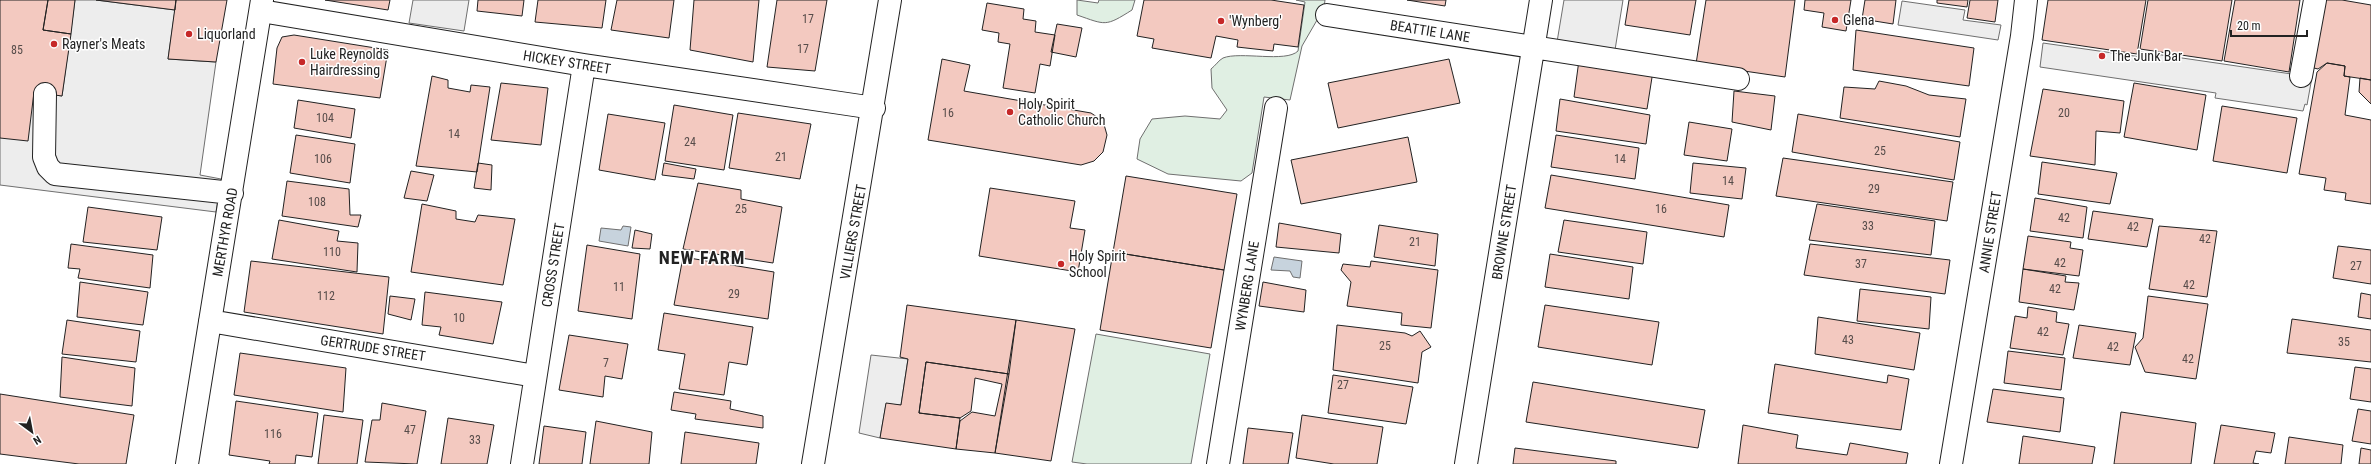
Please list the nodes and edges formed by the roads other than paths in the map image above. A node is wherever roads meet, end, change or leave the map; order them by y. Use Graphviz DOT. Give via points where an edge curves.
graph roads {
  1 [pos="890,0"];
  2 [pos="1540,0"];
  3 [pos="2026,0"];
  4 [pos="2315,0"];
  5 [pos="262,5"];
  6 [pos="1327,15"];
  7 [pos="1533,47"];
  8 [pos="584,65"];
  9 [pos="2301,76"];
  10 [pos="1738,79"];
  11 [pos="45,94"];
  12 [pos="874,108"];
  13 [pos="1276,108"];
  14 [pos="232,193"];
  15 [pos="210,321"];
  16 [pos="535,376"];
  17 [pos="187,464"];
  18 [pos="522,464"];
  19 [pos="813,464"];
  20 [pos="1218,464"];
  21 [pos="1466,464"];
  22 [pos="1951,464"];
  1 -- 12 [label="street, VILLIERS STREET"];
  2 -- 7 [label="street, BROWNE STREET"];
  3 -- 22 [label="street, ANNIE STREET"];
  4 -- 9 [label="street"];
  5 -- 8 [label="street, HICKEY STREET"];
  5 -- 14 [label="street, MERTHYR ROAD"];
  6 -- 7 [label="street, BEATTIE LANE"];
  7 -- 10 [label="street, BEATTIE LANE"];
  7 -- 21 [label="street, BROWNE STREET"];
  8 -- 12 [label="street, HICKEY STREET"];
  8 -- 16 [label="street, CROSS STREET"];
  11 -- 14 [label="street" via="44,157 48,167 55,174"];
  12 -- 19 [label="street, VILLIERS STREET"];
  13 -- 20 [label="street, WYNBERG LANE"];
  14 -- 15 [label="street, MERTHYR ROAD"];
  15 -- 16 [label="street, GERTRUDE STREET"];
  15 -- 17 [label="street, MERTHYR ROAD"];
  16 -- 18 [label="street, CROSS STREET"];
}
